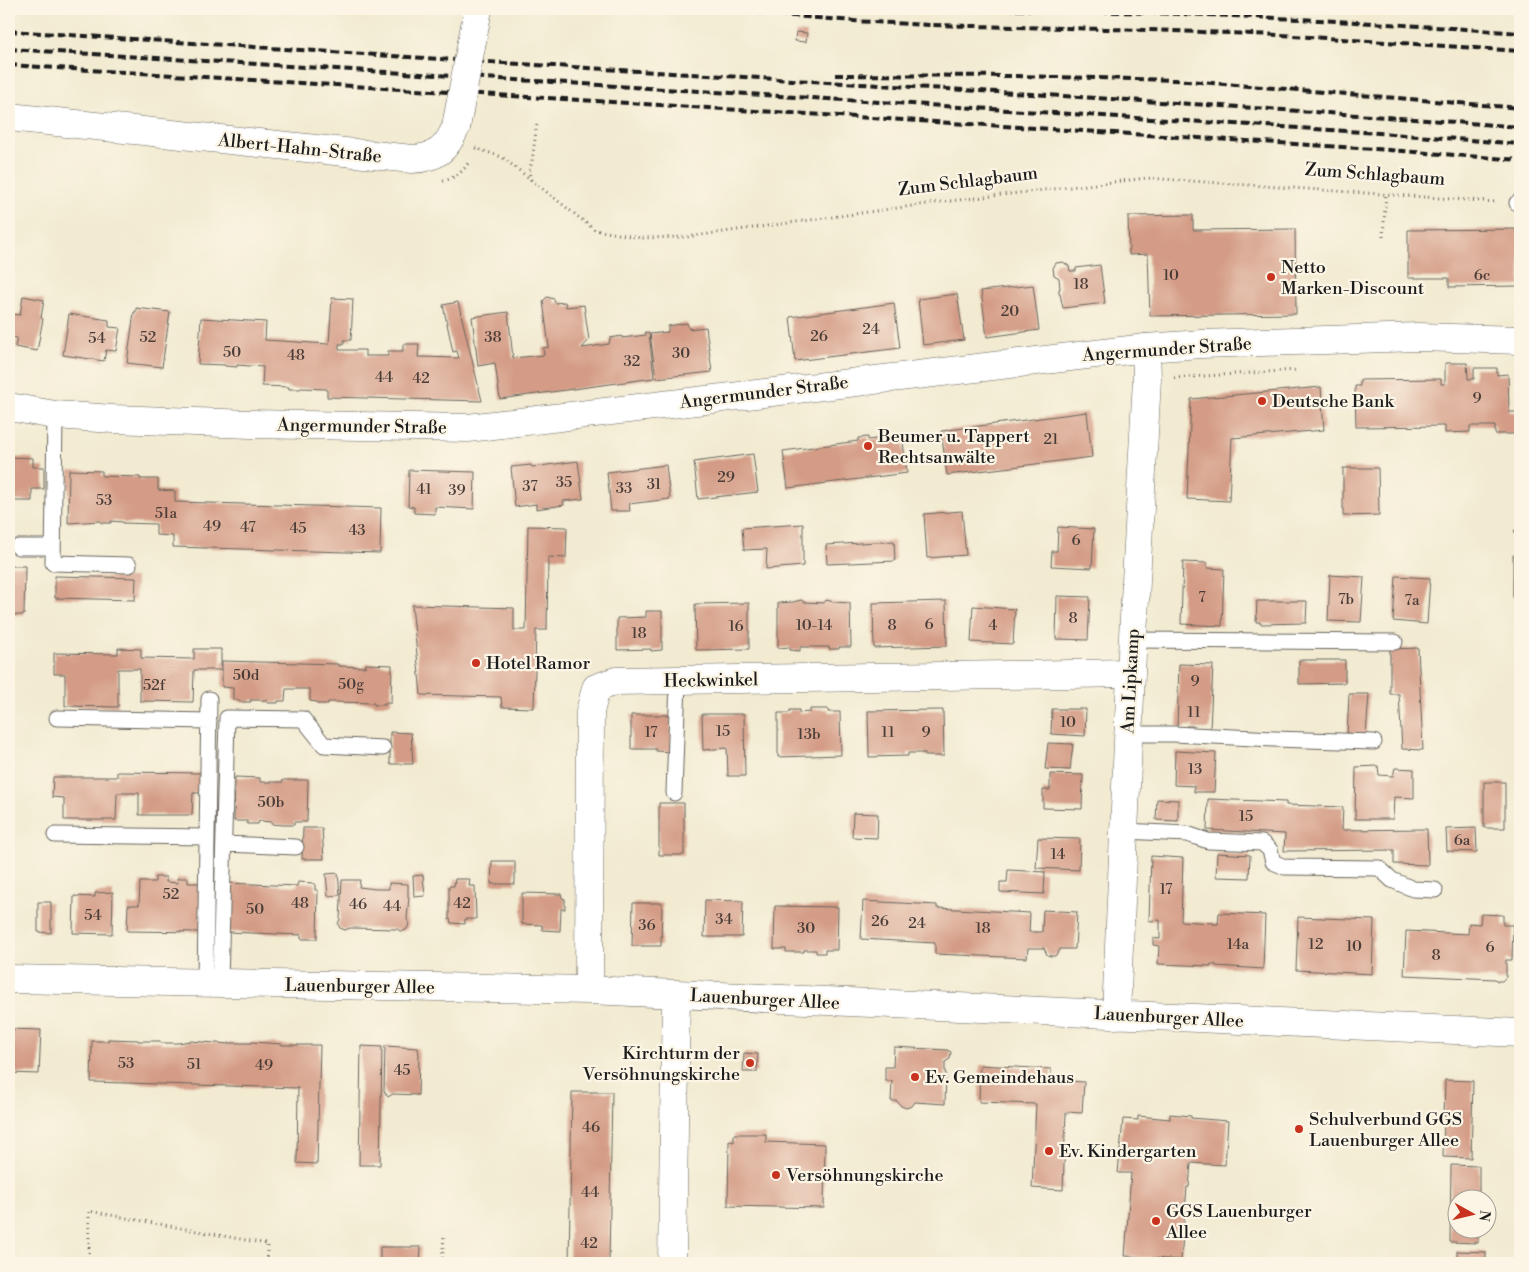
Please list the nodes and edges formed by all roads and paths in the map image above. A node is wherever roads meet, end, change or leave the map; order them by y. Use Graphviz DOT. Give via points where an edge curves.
graph roads {
  1 [pos="478,9"];
  2 [pos="9,117"];
  3 [pos="537,124"];
  4 [pos="453,134"];
  5 [pos="531,180"];
  6 [pos="1386,194"];
  7 [pos="1519,204"];
  8 [pos="1383,237"];
  9 [pos="1520,340"];
  10 [pos="1146,348"];
  11 [pos="9,407"];
  12 [pos="55,415"];
  13 [pos="1514,531"];
  14 [pos="1520,532"];
  15 [pos="18,547"];
  16 [pos="53,547"];
  17 [pos="129,565"];
  18 [pos="1132,640"];
  19 [pos="1395,642"];
  20 [pos="1130,672"];
  21 [pos="678,680"];
  22 [pos="209,699"];
  23 [pos="57,718"];
  24 [pos="209,721"];
  25 [pos="1128,734"];
  26 [pos="1374,742"];
  27 [pos="383,748"];
  28 [pos="674,793"];
  29 [pos="1124,831"];
  30 [pos="55,835"];
  31 [pos="207,837"];
  32 [pos="224,844"];
  33 [pos="296,847"];
  34 [pos="1435,890"];
  35 [pos="9,979"];
  36 [pos="212,983"];
  37 [pos="589,990"];
  38 [pos="676,994"];
  39 [pos="1116,1015"];
  40 [pos="1520,1033"];
  41 [pos="444,1235"];
  42 [pos="89,1263"];
  43 [pos="267,1263"];
  44 [pos="442,1263"];
  45 [pos="672,1263"];
  1 -- 4 [label="street, bridge"];
  2 -- 4 [label="street, Albert-Hahn-Straße" via="412,159 426,159 438,153"];
  3 -- 5 [label="path" via="529,172"];
  4 -- 5 [label="path, Zum Schlagbaum" via="502,157"];
  5 -- 6 [label="path, Zum Schlagbaum" via="595,230 641,238 687,237 940,202 1147,178"];
  6 -- 7 [label="path, Zum Schlagbaum"];
  6 -- 8 [label="path"];
  9 -- 10 [label="street, Angermunder Straße" via="1418,337"];
  10 -- 12 [label="street, Angermunder Straße" via="468,428 251,424"];
  10 -- 18 [label="street, Am Lipkamp"];
  11 -- 12 [label="street, Angermunder Straße"];
  12 -- 16 [label="lane"];
  13 -- 14 [label="path"];
  15 -- 16 [label="lane"];
  16 -- 17 [label="lane" via="53,562"];
  18 -- 19 [label="lane"];
  18 -- 20 [label="street, Am Lipkamp"];
  20 -- 21 [label="street, Heckwinkel"];
  20 -- 25 [label="street, Am Lipkamp"];
  21 -- 28 [label="lane"];
  21 -- 37 [label="street, Heckwinkel" via="616,681 596,688 590,712"];
  22 -- 24 [label="lane"];
  23 -- 24 [label="lane"];
  24 -- 31 [label="lane"];
  25 -- 26 [label="lane"];
  25 -- 29 [label="street, Am Lipkamp"];
  27 -- 32 [label="lane" via="324,745 302,719 227,718"];
  29 -- 34 [label="lane" via="1187,834 1208,841 1262,843 1270,850 1273,862 1285,867 1379,868 1392,880 1413,889"];
  29 -- 39 [label="street, Am Lipkamp"];
  30 -- 31 [label="lane"];
  31 -- 36 [label="lane"];
  32 -- 33 [label="lane"];
  32 -- 36 [label="lane"];
  35 -- 36 [label="street, Lauenburger Allee"];
  36 -- 37 [label="street, Lauenburger Allee"];
  37 -- 38 [label="street, Lauenburger Allee"];
  38 -- 39 [label="street, Lauenburger Allee"];
  38 -- 45 [label="street"];
  39 -- 40 [label="street, Lauenburger Allee"];
  41 -- 44 [label="path"];
  42 -- 43 [label="path" via="89,1210 267,1244"];
}
